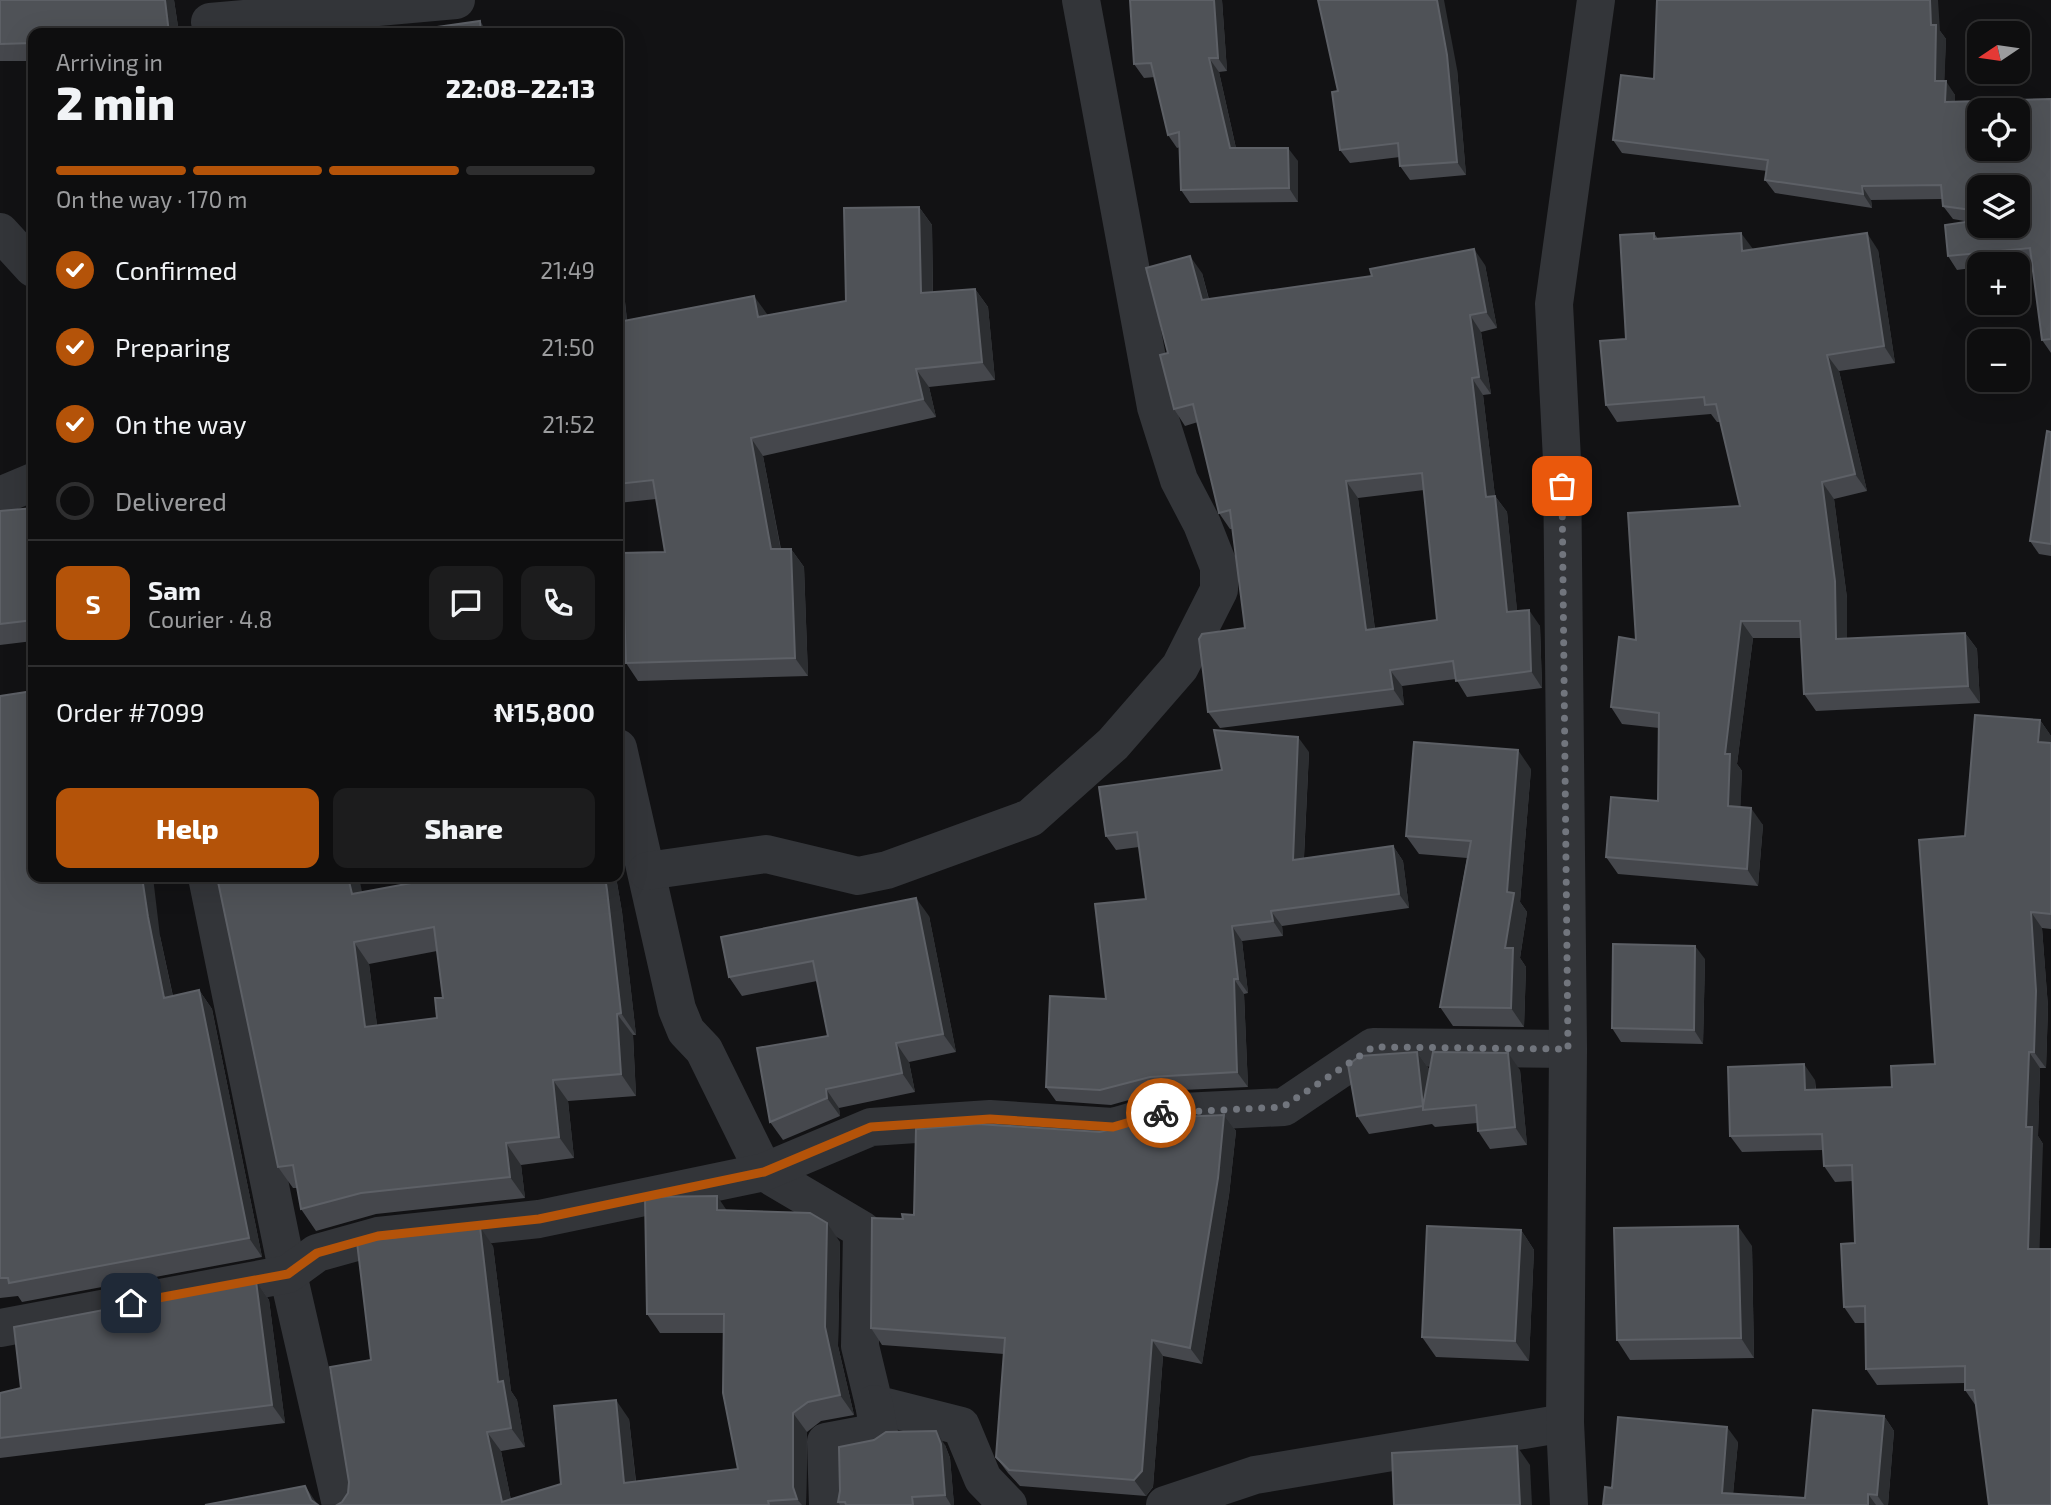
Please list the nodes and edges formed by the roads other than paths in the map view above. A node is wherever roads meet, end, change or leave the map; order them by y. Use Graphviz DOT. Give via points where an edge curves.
graph roads {
  1 [pos="456,0"];
  2 [pos="1080,0"];
  3 [pos="1596,0"];
  4 [pos="209,19"];
  5 [pos="0,232"];
  6 [pos="28,263"];
  7 [pos="28,484"];
  8 [pos="0,496"];
  9 [pos="623,769"];
  10 [pos="647,871"];
  11 [pos="208,882"];
  12 [pos="1568,1049"];
  13 [pos="764,1172"];
  14 [pos="288,1274"];
  15 [pos="0,1328"];
  16 [pos="874,1404"];
  17 [pos="1565,1423"];
  18 [pos="341,1505"];
  19 [pos="828,1505"];
  20 [pos="1007,1505"];
  21 [pos="1165,1505"];
  22 [pos="1569,1505"];
  1 -- 4 [label="street"];
  2 -- 10 [label="street" via="1156,407 1179,480 1219,567 1219,590 1180,667 1113,744 1030,818 887,870 858,876 766,854"];
  3 -- 12 [label="street" via="1554,304 1562,460"];
  5 -- 6 [label="street"];
  7 -- 8 [label="street"];
  9 -- 10 [label="street"];
  10 -- 13 [label="street" via="677,1009 686,1031 704,1050"];
  11 -- 14 [label="street"];
  12 -- 13 [label="street" via="1373,1047 1283,1107 1162,1113 1113,1127 990,1119 871,1127"];
  12 -- 17 [label="street"];
  13 -- 14 [label="street" via="539,1219 378,1236 317,1253"];
  13 -- 16 [label="street" via="862,1230 860,1346"];
  14 -- 15 [label="street"];
  14 -- 18 [label="street"];
  16 -- 19 [label="street" via="879,1432 826,1442"];
  16 -- 20 [label="street" via="961,1426 983,1479"];
  17 -- 21 [label="street" via="1255,1475"];
  17 -- 22 [label="street"];
}
